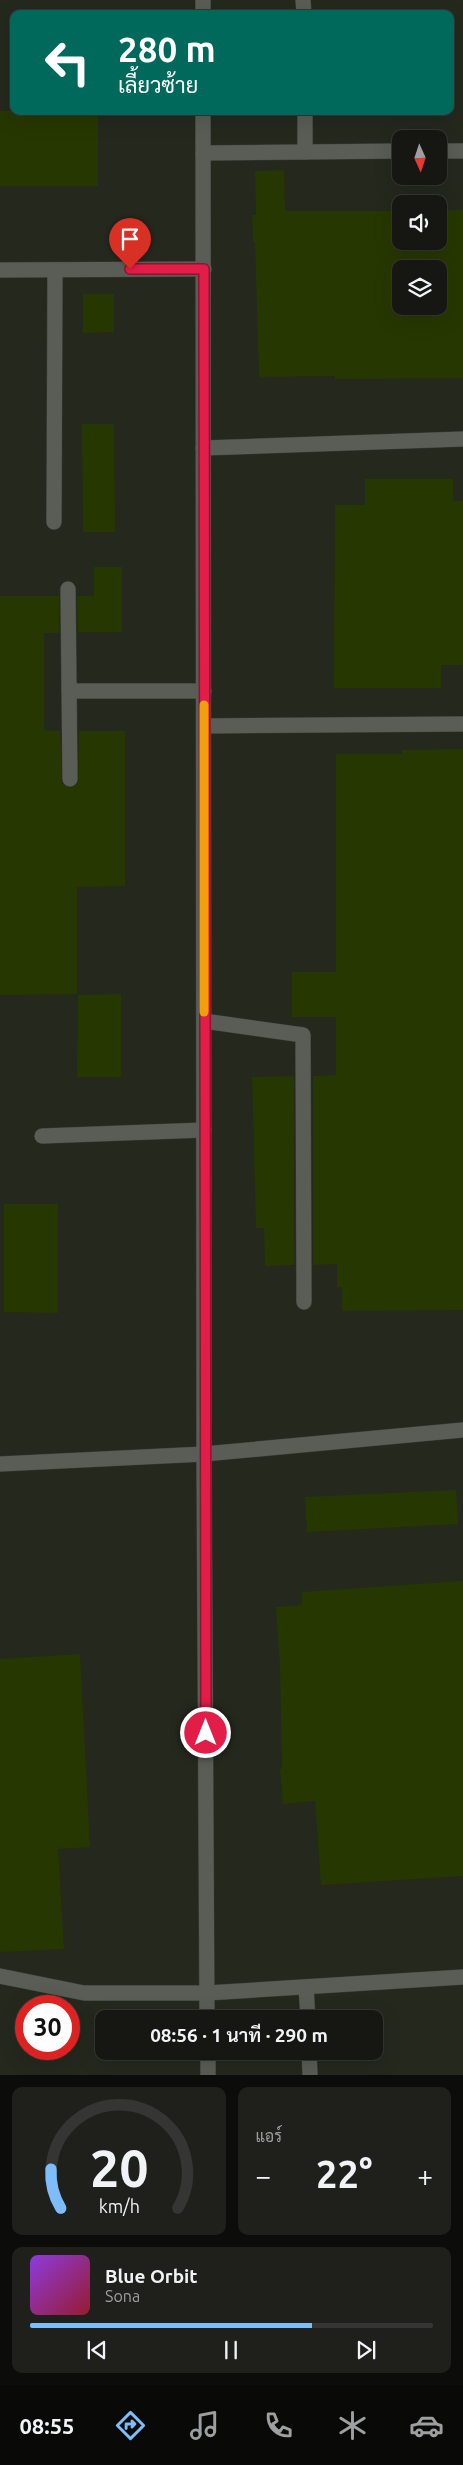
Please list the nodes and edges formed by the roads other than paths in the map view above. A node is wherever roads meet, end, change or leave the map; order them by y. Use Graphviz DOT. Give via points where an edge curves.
graph roads {
  1 [pos="203,115"];
  2 [pos="305,115"];
  3 [pos="392,151"];
  4 [pos="448,151"];
  5 [pos="463,151"];
  6 [pos="305,152"];
  7 [pos="203,153"];
  8 [pos="204,269"];
  9 [pos="0,270"];
  10 [pos="55,270"];
  11 [pos="463,439"];
  12 [pos="204,448"];
  13 [pos="54,522"];
  14 [pos="68,589"];
  15 [pos="69,691"];
  16 [pos="204,691"];
  17 [pos="463,724"];
  18 [pos="204,726"];
  19 [pos="70,779"];
  20 [pos="204,1021"];
  21 [pos="204,1130"];
  22 [pos="42,1136"];
  23 [pos="304,1302"];
  24 [pos="463,1430"];
  25 [pos="204,1454"];
  26 [pos="0,1464"];
  27 [pos="0,1976"];
  28 [pos="463,1977"];
  29 [pos="306,1987"];
  30 [pos="207,1993"];
  31 [pos="207,2010"];
  32 [pos="307,2010"];
  33 [pos="208,2060"];
  34 [pos="309,2060"];
  35 [pos="208,2075"];
  36 [pos="310,2075"];
  1 -- 7 [label="street"];
  2 -- 6 [label="street"];
  3 -- 6 [label="street"];
  4 -- 5 [label="street"];
  6 -- 7 [label="street"];
  7 -- 8 [label="street"];
  8 -- 10 [label="street"];
  8 -- 12 [label="street"];
  9 -- 10 [label="street"];
  10 -- 13 [label="street"];
  11 -- 12 [label="street"];
  12 -- 16 [label="street"];
  14 -- 15 [label="street"];
  15 -- 16 [label="street"];
  15 -- 19 [label="street"];
  16 -- 18 [label="street"];
  17 -- 18 [label="street"];
  18 -- 20 [label="street"];
  20 -- 21 [label="street"];
  20 -- 23 [label="street" via="303,1035"];
  21 -- 22 [label="street"];
  21 -- 25 [label="street"];
  24 -- 25 [label="street"];
  25 -- 26 [label="street"];
  25 -- 30 [label="street"];
  27 -- 30 [label="street" via="84,1993"];
  28 -- 29 [label="street"];
  29 -- 30 [label="street"];
  29 -- 32 [label="street"];
  30 -- 31 [label="street"];
  33 -- 35 [label="street"];
  34 -- 36 [label="street"];
}
